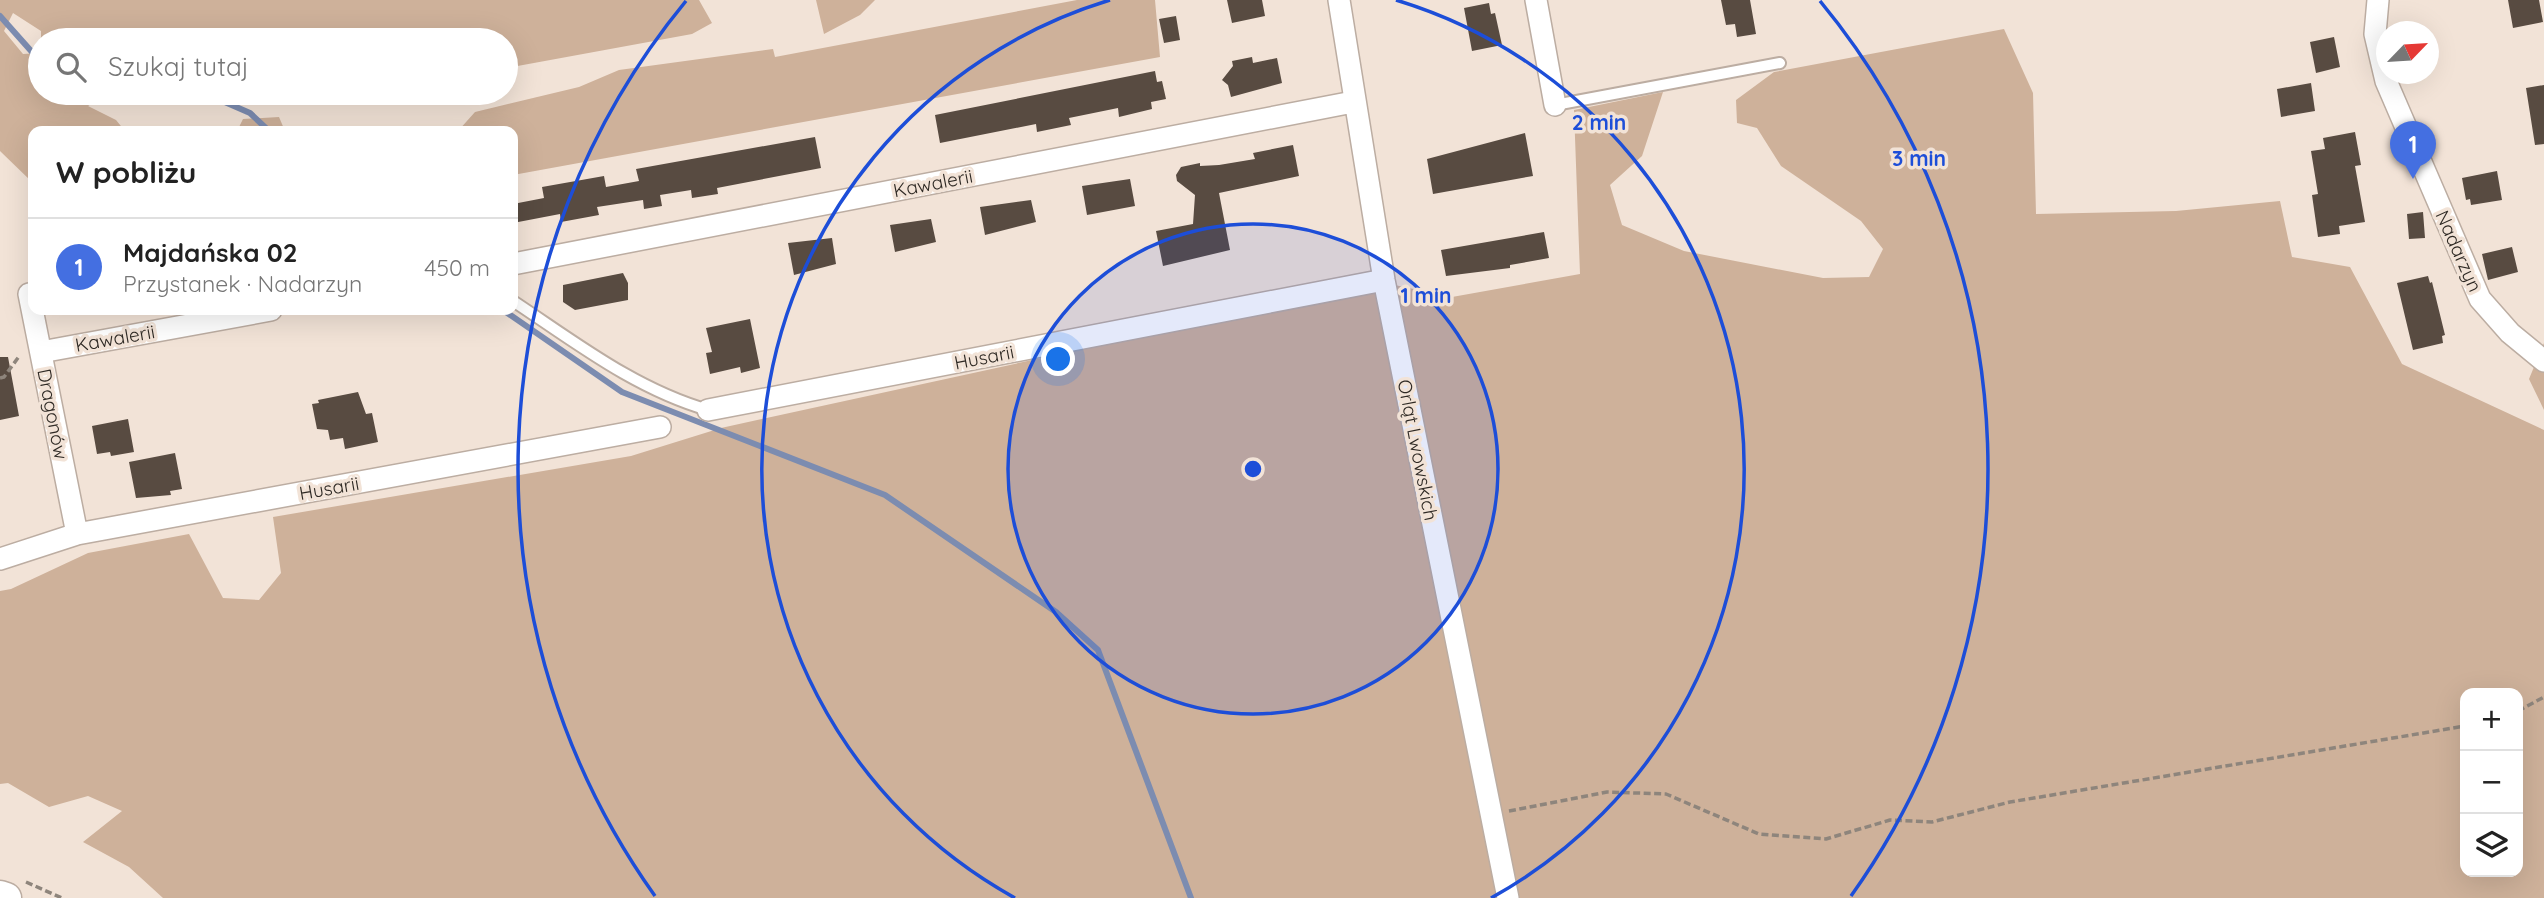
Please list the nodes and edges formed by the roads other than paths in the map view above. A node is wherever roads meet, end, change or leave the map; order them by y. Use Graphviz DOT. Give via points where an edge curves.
graph roads {
  1 [pos="1339,0"];
  2 [pos="1535,0"];
  3 [pos="2378,0"];
  4 [pos="1780,63"];
  5 [pos="1353,102"];
  6 [pos="1555,105"];
  7 [pos="518,263"];
  8 [pos="1384,280"];
  9 [pos="518,304"];
  10 [pos="30,315"];
  11 [pos="241,315"];
  12 [pos="33,350"];
  13 [pos="2544,361"];
  14 [pos="708,410"];
  15 [pos="660,427"];
  16 [pos="77,534"];
  17 [pos="0,559"];
  18 [pos="1508,898"];
  1 -- 5 [label="street, Orląt Lwowskich"];
  2 -- 6 [label="street"];
  3 -- 13 [label="street, Nadarzyn" via="2375,34 2386,82 2480,299 2510,333"];
  4 -- 6 [label="lane"];
  5 -- 7 [label="street, Kawalerii"];
  5 -- 8 [label="street, Orląt Lwowskich"];
  8 -- 14 [label="street, Husarii"];
  8 -- 18 [label="street, Orląt Lwowskich"];
  9 -- 14 [label="lane" via="629,378"];
  10 -- 12 [label="street, Dragonów"];
  11 -- 12 [label="street, Kawalerii"];
  12 -- 16 [label="street, Dragonów"];
  15 -- 16 [label="street, Husarii"];
  16 -- 17 [label="street, Husarii"];
}
